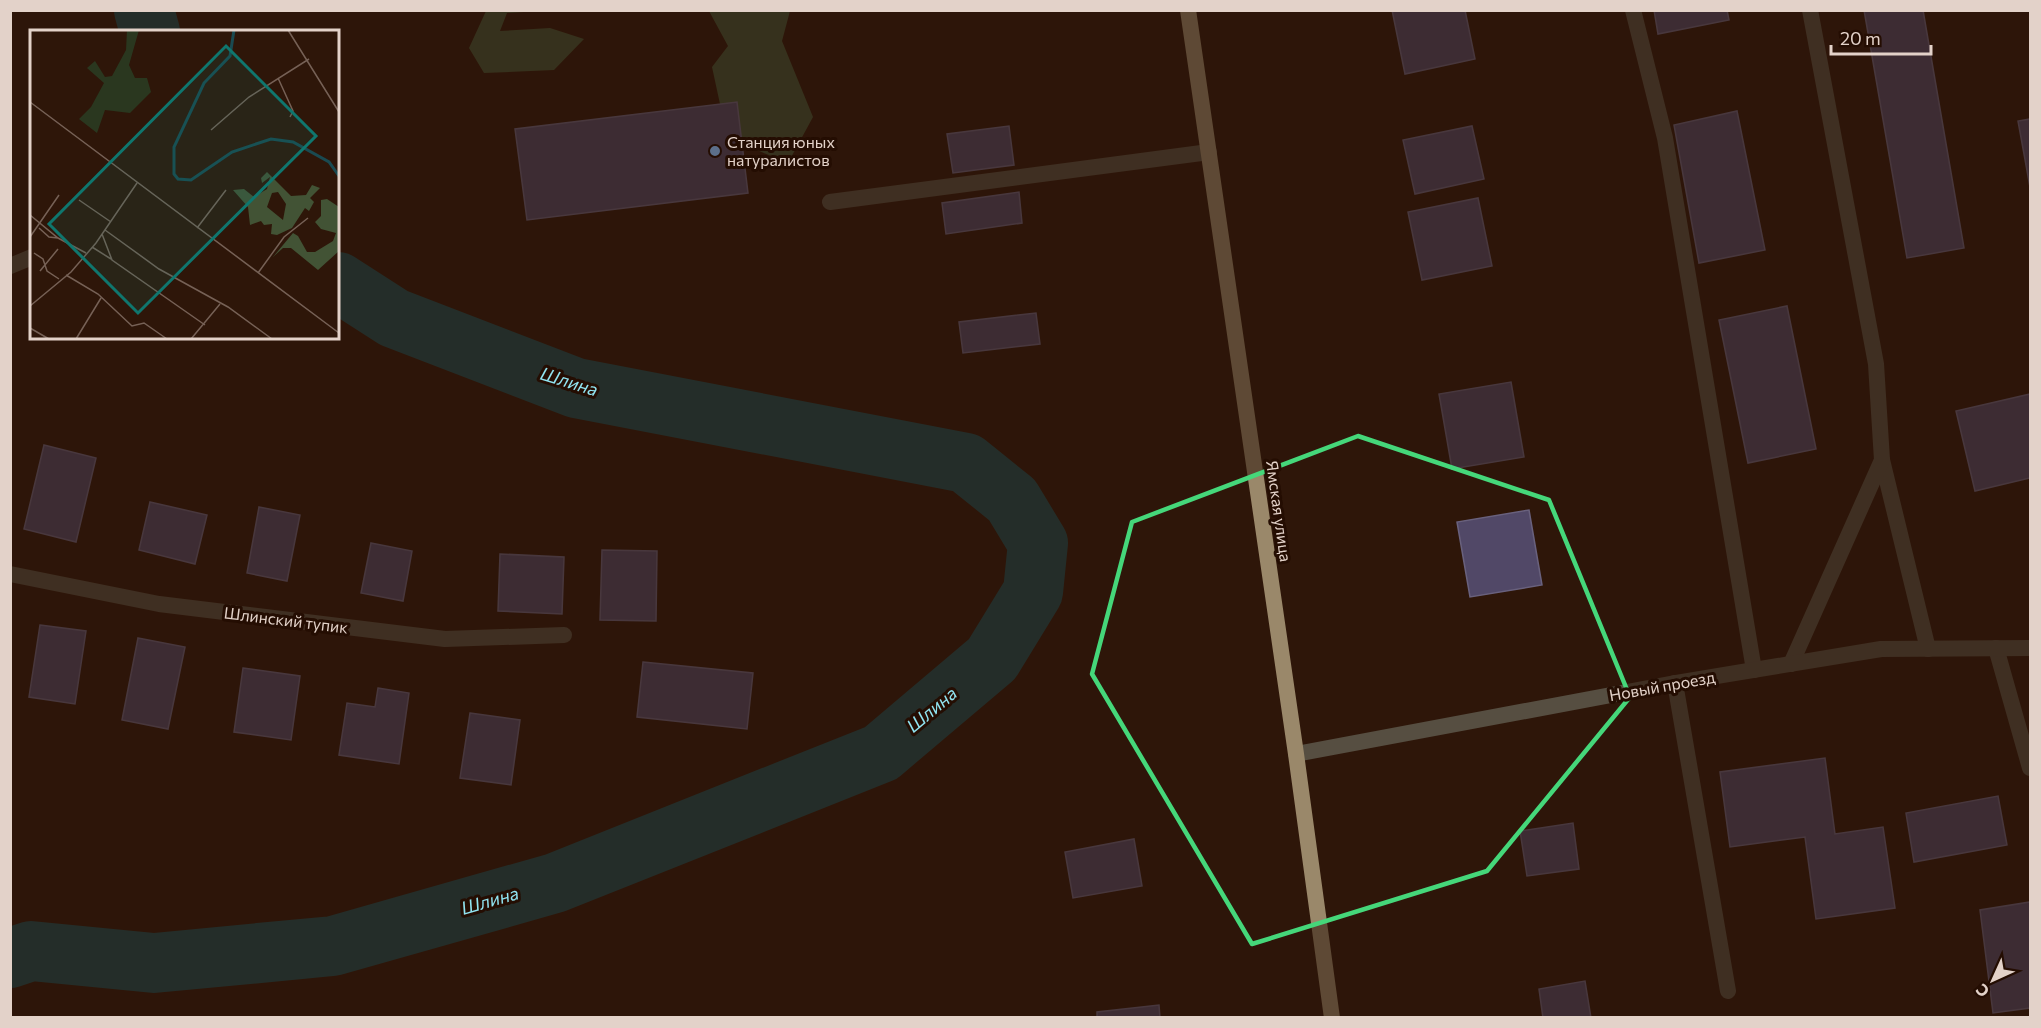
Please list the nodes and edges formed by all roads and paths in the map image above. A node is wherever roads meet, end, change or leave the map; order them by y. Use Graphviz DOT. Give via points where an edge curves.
graph roads {
  1 [pos="1188,10"];
  2 [pos="1633,10"];
  3 [pos="1810,10"];
  4 [pos="1209,152"];
  5 [pos="830,202"];
  6 [pos="30,258"];
  7 [pos="10,266"];
  8 [pos="1882,460"];
  9 [pos="10,574"];
  10 [pos="564,634"];
  11 [pos="1996,648"];
  12 [pos="2031,648"];
  13 [pos="1928,649"];
  14 [pos="1791,664"];
  15 [pos="1754,670"];
  16 [pos="1675,683"];
  17 [pos="1296,754"];
  18 [pos="2031,768"];
  19 [pos="1728,991"];
  20 [pos="1332,1017"];
  1 -- 4 [label="highway, Ямская улица"];
  2 -- 15 [label="street" via="1665,138"];
  3 -- 8 [label="street" via="1876,364"];
  4 -- 5 [label="street"];
  4 -- 17 [label="highway, Ямская улица"];
  6 -- 7 [label="street"];
  8 -- 13 [label="street"];
  8 -- 14 [label="street"];
  9 -- 10 [label="street, Шлинский тупик" via="159,604 445,639"];
  11 -- 12 [label="street, Новый проезд"];
  11 -- 13 [label="street, Новый проезд"];
  11 -- 18 [label="street"];
  13 -- 14 [label="street, Новый проезд" via="1881,649"];
  14 -- 15 [label="street, Новый проезд"];
  15 -- 16 [label="street, Новый проезд"];
  16 -- 17 [label="street, Новый проезд"];
  16 -- 19 [label="street"];
  17 -- 20 [label="highway, Ямская улица"];
}
